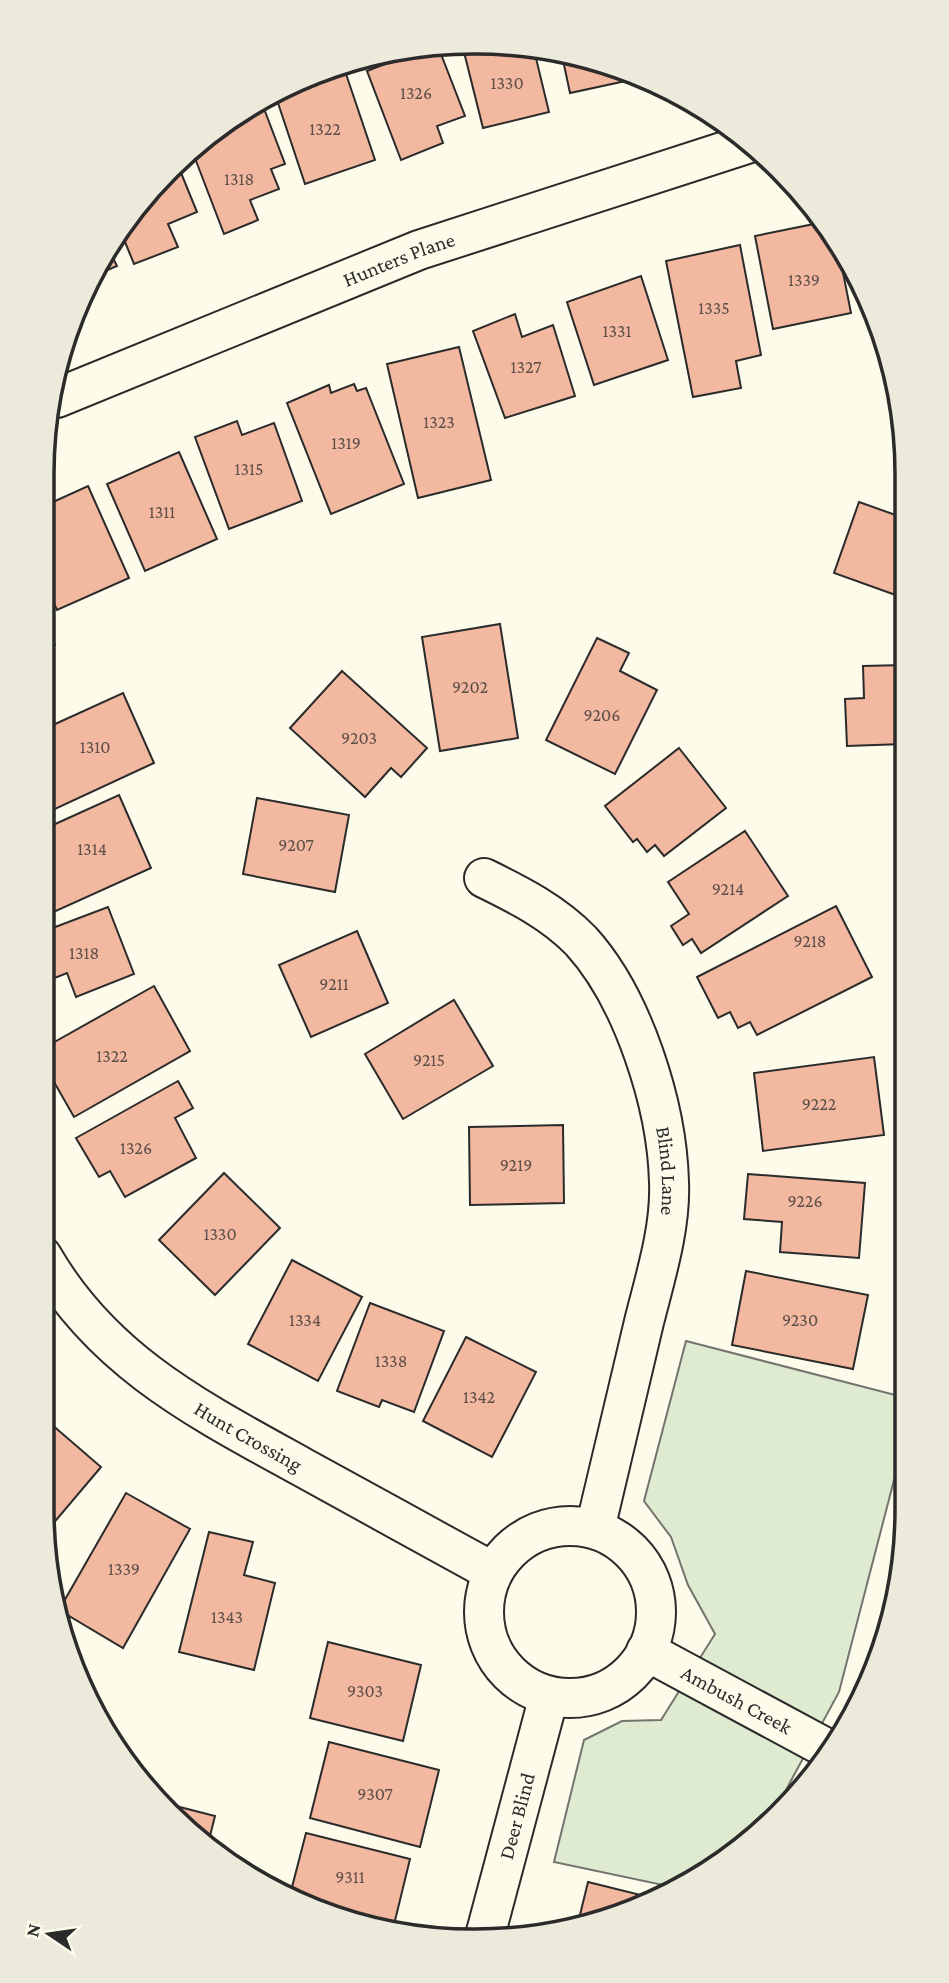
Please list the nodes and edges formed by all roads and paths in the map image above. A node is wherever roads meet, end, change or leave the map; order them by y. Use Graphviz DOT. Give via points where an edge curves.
graph roads {
  1 [pos="737,147"];
  2 [pos="62,396"];
  3 [pos="484,877"];
  4 [pos="54,1274"];
  5 [pos="595,1529"];
  6 [pos="493,1572"];
  7 [pos="646,1651"];
  8 [pos="548,1696"];
  9 [pos="821,1745"];
  10 [pos="487,1929"];
  1 -- 2 [label="street, Hunters Plane" via="419,250"];
  3 -- 5 [label="street, Blind Lane" via="532,901 581,942 618,995 645,1055 659,1112 670,1182 661,1253"];
  4 -- 6 [label="street, Hunt Crossing" via="78,1311 139,1369 202,1411"];
  5 -- 6 [label="street" via="565,1525 536,1532 511,1548"];
  5 -- 7 [label="street" via="621,1542 642,1565 654,1592 655,1622"];
  6 -- 8 [label="street" via="484,1601 486,1633 498,1661 520,1683"];
  7 -- 8 [label="street" via="629,1674 605,1691 578,1698"];
  7 -- 9 [label="street, Ambush Creek"];
  8 -- 10 [label="street, Deer Blind"];
}
